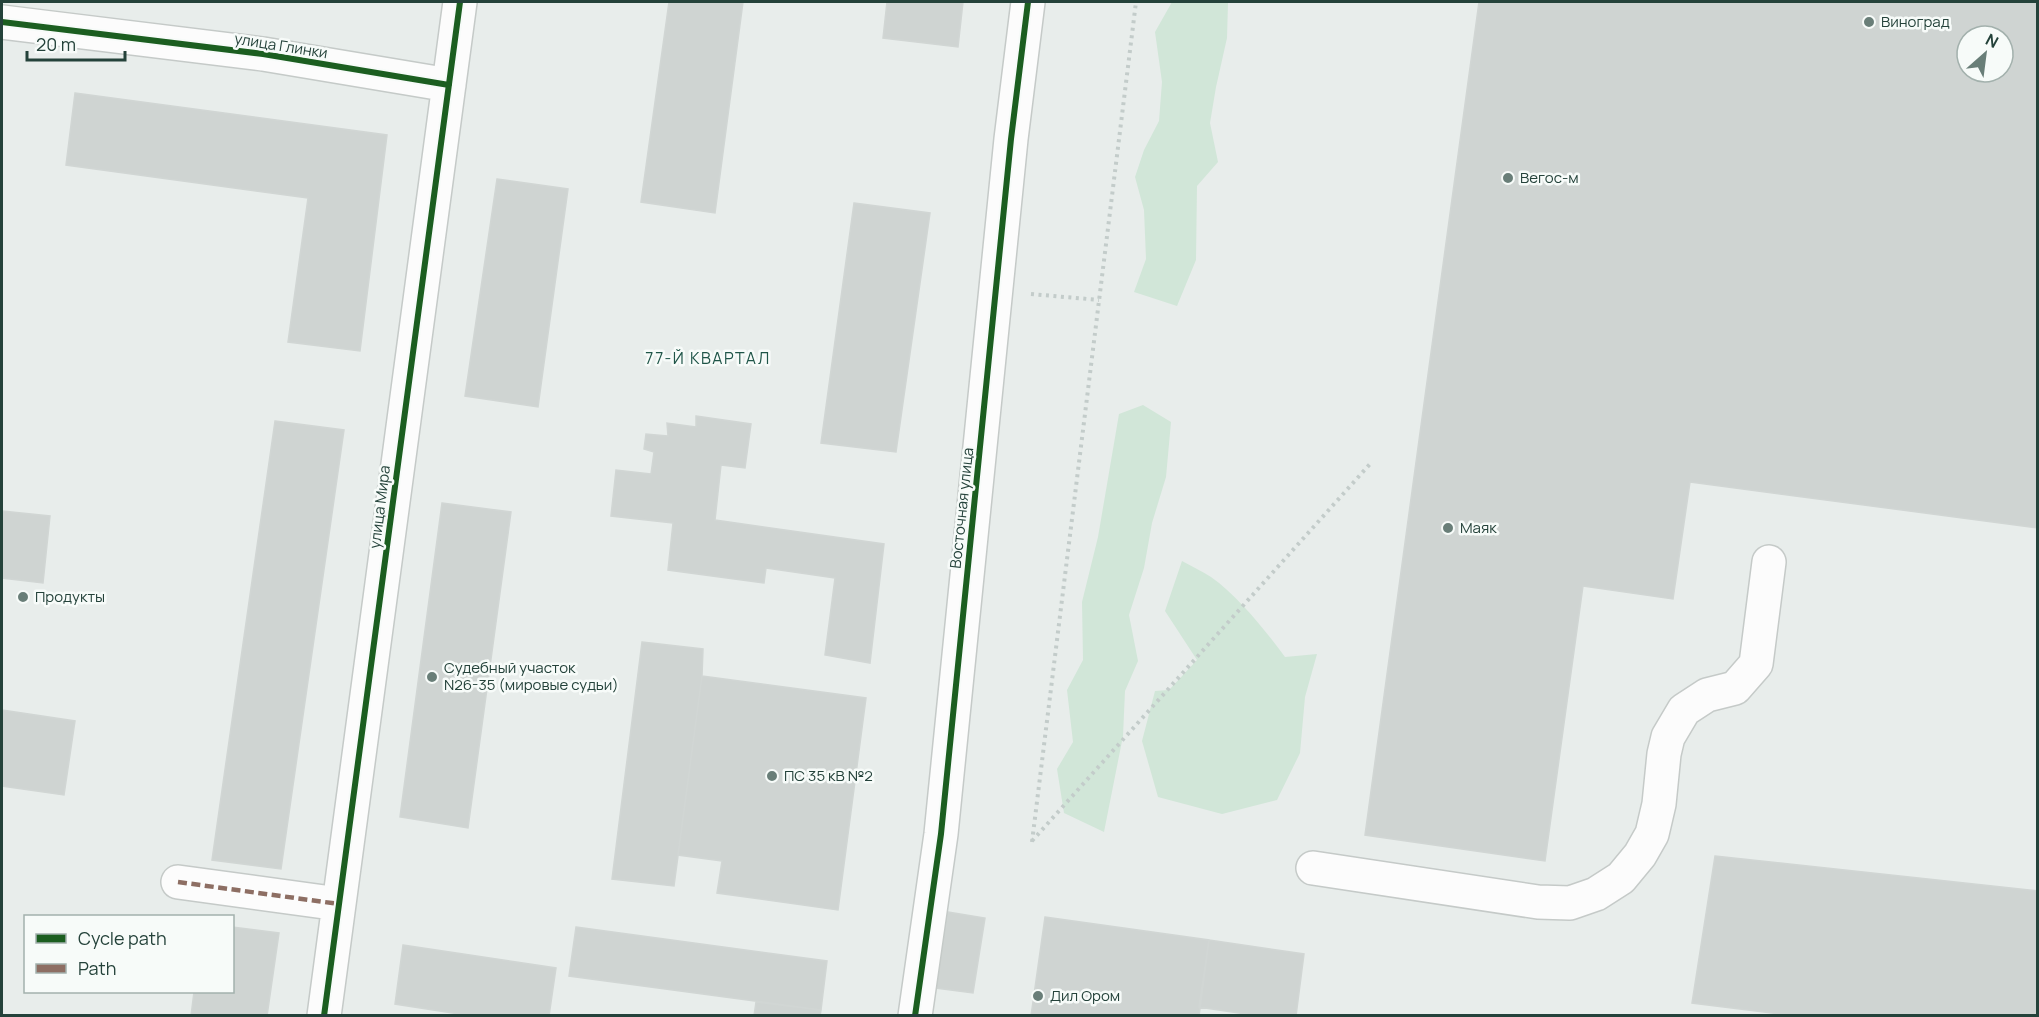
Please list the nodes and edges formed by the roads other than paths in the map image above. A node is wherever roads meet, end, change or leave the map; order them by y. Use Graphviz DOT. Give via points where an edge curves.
graph roads {
  1 [pos="460,2"];
  2 [pos="1028,2"];
  3 [pos="2,22"];
  4 [pos="449,85"];
  5 [pos="1768,562"];
  6 [pos="1313,868"];
  7 [pos="178,882"];
  8 [pos="339,904"];
  9 [pos="324,1016"];
  10 [pos="915,1016"];
  1 -- 4 [label="street, улица Мира"];
  2 -- 10 [label="street, Восточная улица" via="941,834"];
  3 -- 4 [label="street, улица Глинки" via="263,54"];
  4 -- 8 [label="street, улица Мира"];
  5 -- 6 [label="street" via="1756,664 1735,688 1707,696 1684,711 1668,737 1652,834 1641,855 1621,878 1596,894 1559,903"];
  7 -- 8 [label="street"];
  8 -- 9 [label="street, улица Мира"];
}
